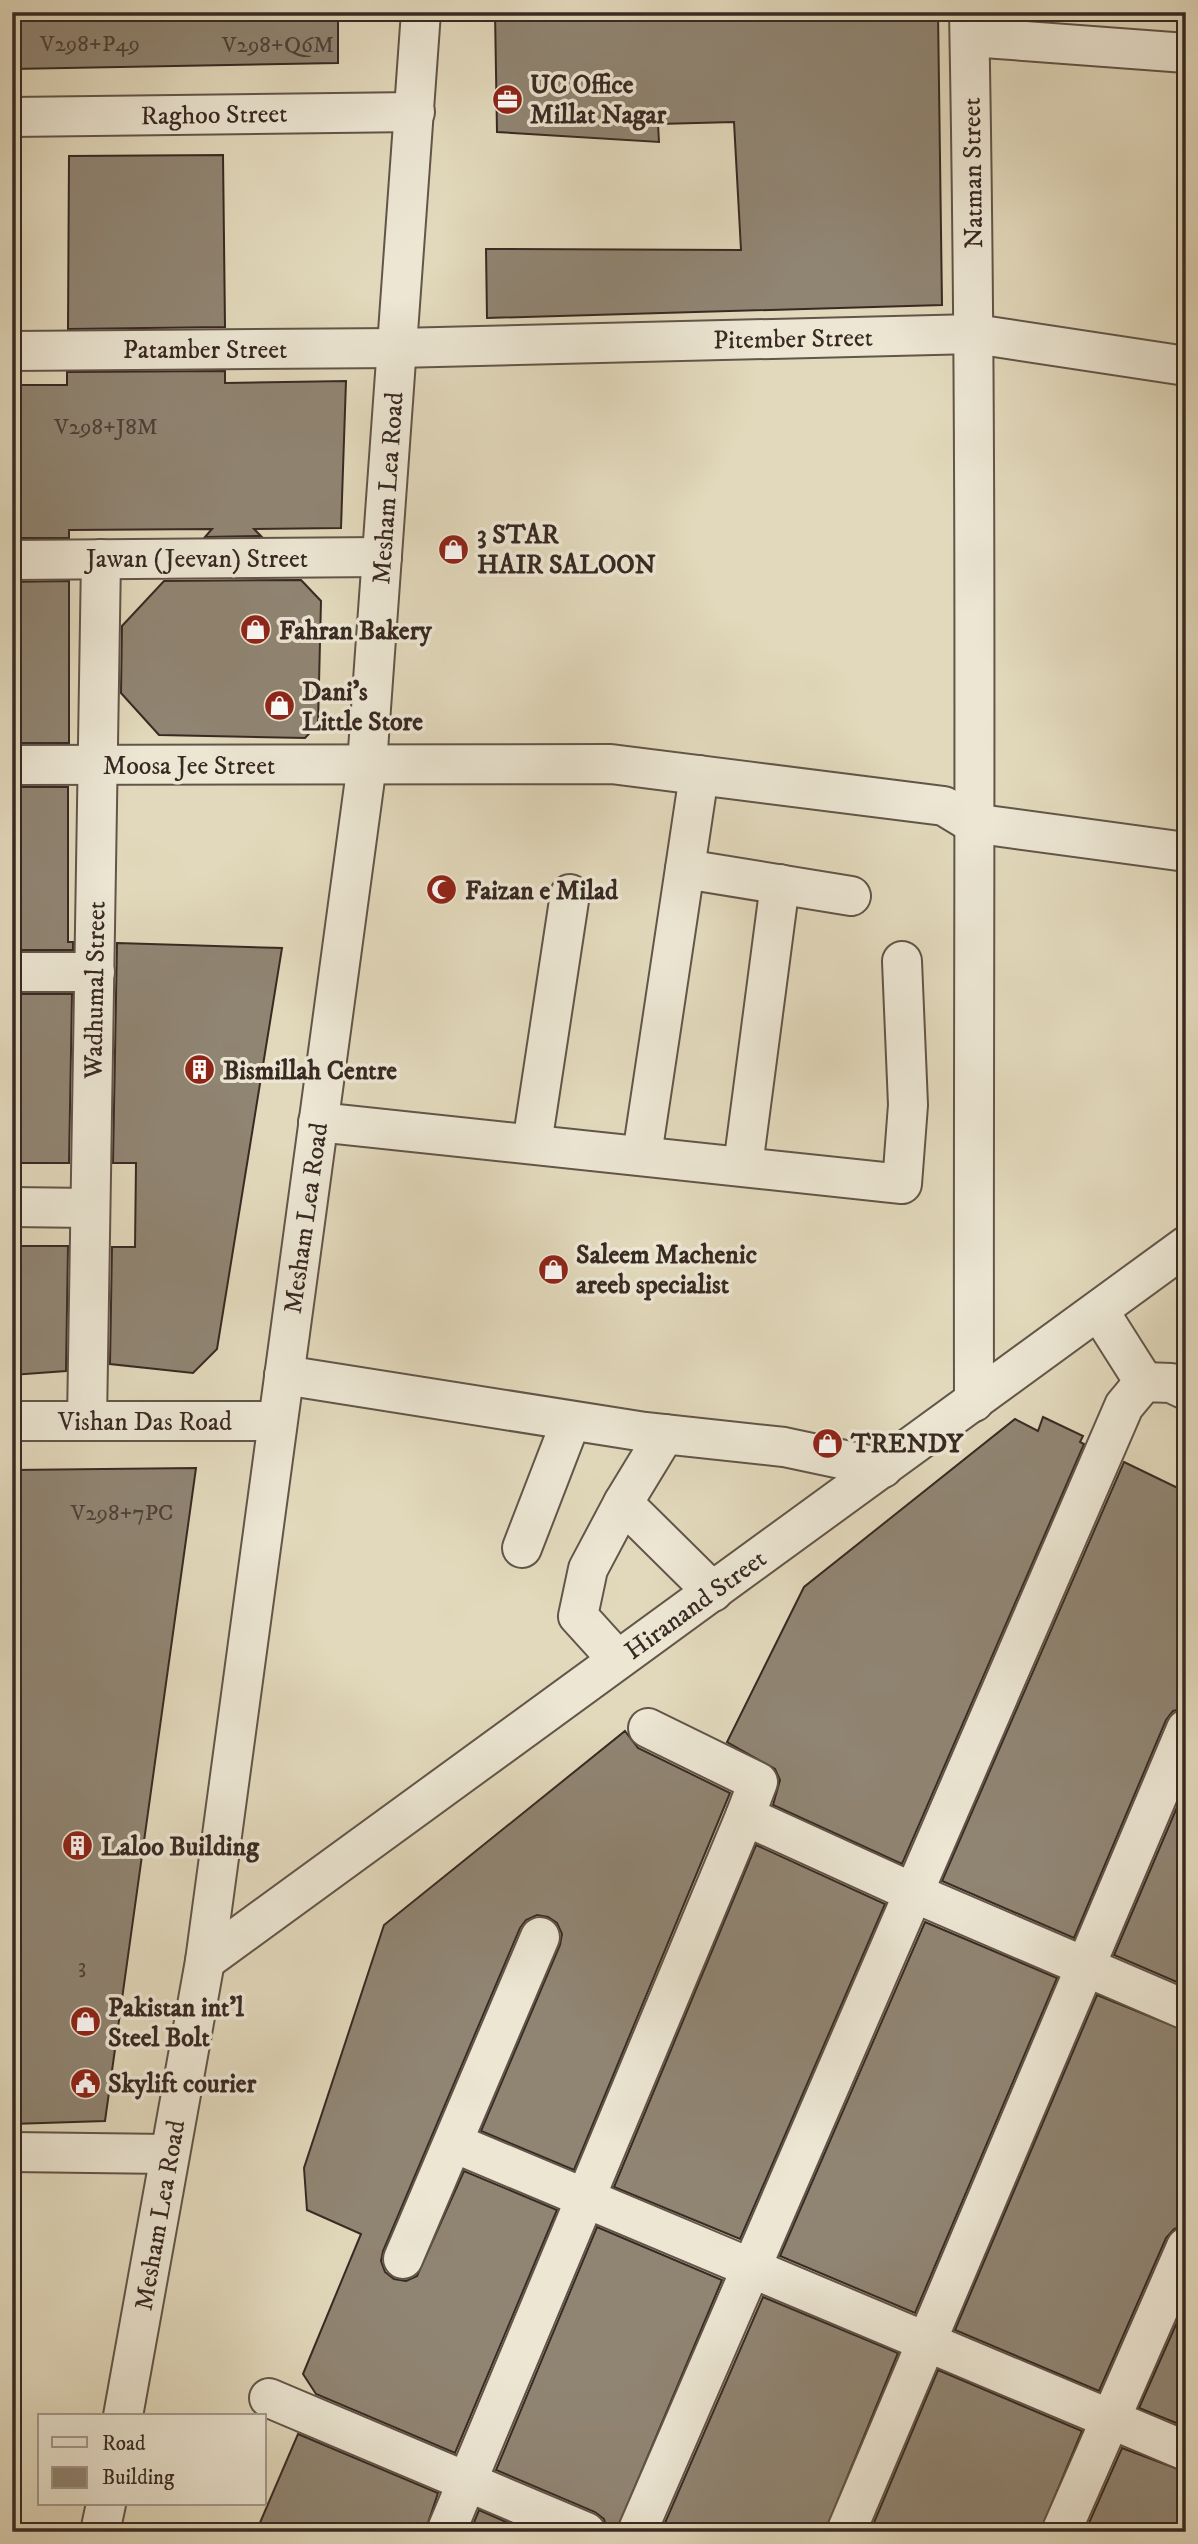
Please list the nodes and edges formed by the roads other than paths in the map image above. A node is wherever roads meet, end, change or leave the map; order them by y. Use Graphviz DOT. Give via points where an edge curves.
graph roads {
  1 [pos="421,12"];
  2 [pos="969,25"];
  3 [pos="1186,53"];
  4 [pos="415,112"];
  5 [pos="12,117"];
  6 [pos="975,334"];
  7 [pos="397,348"];
  8 [pos="12,351"];
  9 [pos="1186,366"];
  10 [pos="382,557"];
  11 [pos="101,559"];
  12 [pos="12,560"];
  13 [pos="367,764"];
  14 [pos="12,765"];
  15 [pos="97,765"];
  16 [pos="699,775"];
  17 [pos="972,823"];
  18 [pos="1186,852"];
  19 [pos="685,869"];
  20 [pos="780,884"];
  21 [pos="570,894"];
  22 [pos="851,895"];
  23 [pos="902,961"];
  24 [pos="12,972"];
  25 [pos="94,972"];
  26 [pos="318,1122"];
  27 [pos="532,1144"];
  28 [pos="642,1155"];
  29 [pos="743,1166"];
  30 [pos="12,1208"];
  31 [pos="90,1208"];
  32 [pos="1186,1246"];
  33 [pos="1099,1311"];
  34 [pos="284,1376"];
  35 [pos="1144,1382"];
  36 [pos="1186,1391"];
  37 [pos="974,1402"];
  38 [pos="12,1421"];
  39 [pos="87,1421"];
  40 [pos="277,1421"];
  41 [pos="571,1421"];
  42 [pos="665,1434"];
  43 [pos="883,1468"];
  44 [pos="623,1503"];
  45 [pos="522,1548"];
  46 [pos="713,1592"];
  47 [pos="617,1660"];
  48 [pos="648,1728"];
  49 [pos="1186,1729"];
  50 [pos="745,1816"];
  51 [pos="914,1893"];
  52 [pos="540,1937"];
  53 [pos="205,1961"];
  54 [pos="1085,1967"];
  55 [pos="1186,2010"];
  56 [pos="454,2143"];
  57 [pos="12,2152"];
  58 [pos="168,2154"];
  59 [pos="586,2198"];
  60 [pos="1186,2247"];
  61 [pos="403,2259"];
  62 [pos="751,2268"];
  63 [pos="926,2342"];
  64 [pos="270,2398"];
  65 [pos="123,2414"];
  66 [pos="1110,2419"];
  67 [pos="1186,2451"];
  68 [pos="467,2482"];
  69 [pos="106,2506"];
  70 [pos="100,2532"];
  71 [pos="446,2532"];
  72 [pos="586,2532"];
  73 [pos="638,2532"];
  74 [pos="845,2532"];
  75 [pos="1061,2532"];
  1 -- 4 [label="street, Mesham Lea Road"];
  2 -- 3 [label="street"];
  2 -- 6 [label="street, Natman Street"];
  4 -- 5 [label="street, Raghoo Street"];
  4 -- 7 [label="street, Mesham Lea Road"];
  6 -- 7 [label="street, Pitember Street"];
  6 -- 9 [label="street, Pitember Street"];
  6 -- 17 [label="street, Natman Street"];
  7 -- 8 [label="street, Patamber Street"];
  7 -- 10 [label="street, Mesham Lea Road"];
  10 -- 11 [label="street, Jawan (Jeevan) Street"];
  10 -- 13 [label="street, Mesham Lea Road"];
  11 -- 12 [label="street, Jawan (Jeevan) Street"];
  11 -- 15 [label="street, Wadhumal Street"];
  13 -- 15 [label="street, Moosa Jee Street"];
  13 -- 16 [label="street, Moosa Jee Street" via="611,764"];
  13 -- 26 [label="street, Mesham Lea Road"];
  14 -- 15 [label="street, Moosa Jee Street"];
  15 -- 25 [label="street, Wadhumal Street"];
  16 -- 17 [label="street, Moosa Jee Street" via="944,806"];
  16 -- 19 [label="street"];
  17 -- 18 [label="street"];
  17 -- 37 [label="street, Natman Street"];
  19 -- 20 [label="street"];
  19 -- 28 [label="street"];
  20 -- 22 [label="street"];
  20 -- 29 [label="street"];
  21 -- 27 [label="street"];
  23 -- 29 [label="street" via="908,1105 902,1184"];
  24 -- 25 [label="street"];
  25 -- 31 [label="street, Wadhumal Street"];
  26 -- 27 [label="street"];
  26 -- 34 [label="street, Mesham Lea Road"];
  27 -- 28 [label="street"];
  28 -- 29 [label="street"];
  30 -- 31 [label="street"];
  31 -- 39 [label="street, Wadhumal Street"];
  32 -- 33 [label="street, Hiranand Street"];
  33 -- 35 [label="street"];
  33 -- 37 [label="street, Hiranand Street"];
  34 -- 40 [label="street, Mesham Lea Road"];
  34 -- 41 [label="street"];
  35 -- 36 [label="street" via="1171,1383"];
  35 -- 51 [label="street" via="1124,1406"];
  37 -- 43 [label="street, Hiranand Street"];
  38 -- 39 [label="street, Vishan Das Road"];
  39 -- 40 [label="street, Vishan Das Road"];
  40 -- 53 [label="street, Mesham Lea Road"];
  41 -- 42 [label="street"];
  41 -- 45 [label="street"];
  42 -- 43 [label="street" via="784,1447"];
  42 -- 44 [label="street"];
  43 -- 46 [label="street, Hiranand Street"];
  44 -- 46 [label="street"];
  44 -- 47 [label="street" via="588,1569 578,1616"];
  46 -- 47 [label="street, Hiranand Street"];
  47 -- 53 [label="street, Hiranand Street"];
  48 -- 50 [label="street" via="758,1782"];
  49 -- 54 [label="street"];
  50 -- 51 [label="street"];
  50 -- 59 [label="street"];
  51 -- 54 [label="street"];
  51 -- 62 [label="street"];
  52 -- 56 [label="street"];
  53 -- 58 [label="street, Mesham Lea Road"];
  54 -- 55 [label="street"];
  54 -- 63 [label="street"];
  56 -- 59 [label="street"];
  56 -- 61 [label="street"];
  57 -- 58 [label="street"];
  58 -- 65 [label="street, Mesham Lea Road"];
  59 -- 62 [label="street"];
  59 -- 68 [label="street"];
  60 -- 66 [label="street"];
  62 -- 63 [label="street"];
  62 -- 73 [label="street"];
  63 -- 66 [label="street"];
  63 -- 74 [label="street"];
  64 -- 68 [label="street"];
  66 -- 67 [label="street"];
  66 -- 75 [label="street"];
  68 -- 71 [label="street"];
  68 -- 72 [label="street"];
  69 -- 70 [label="street"];
}
